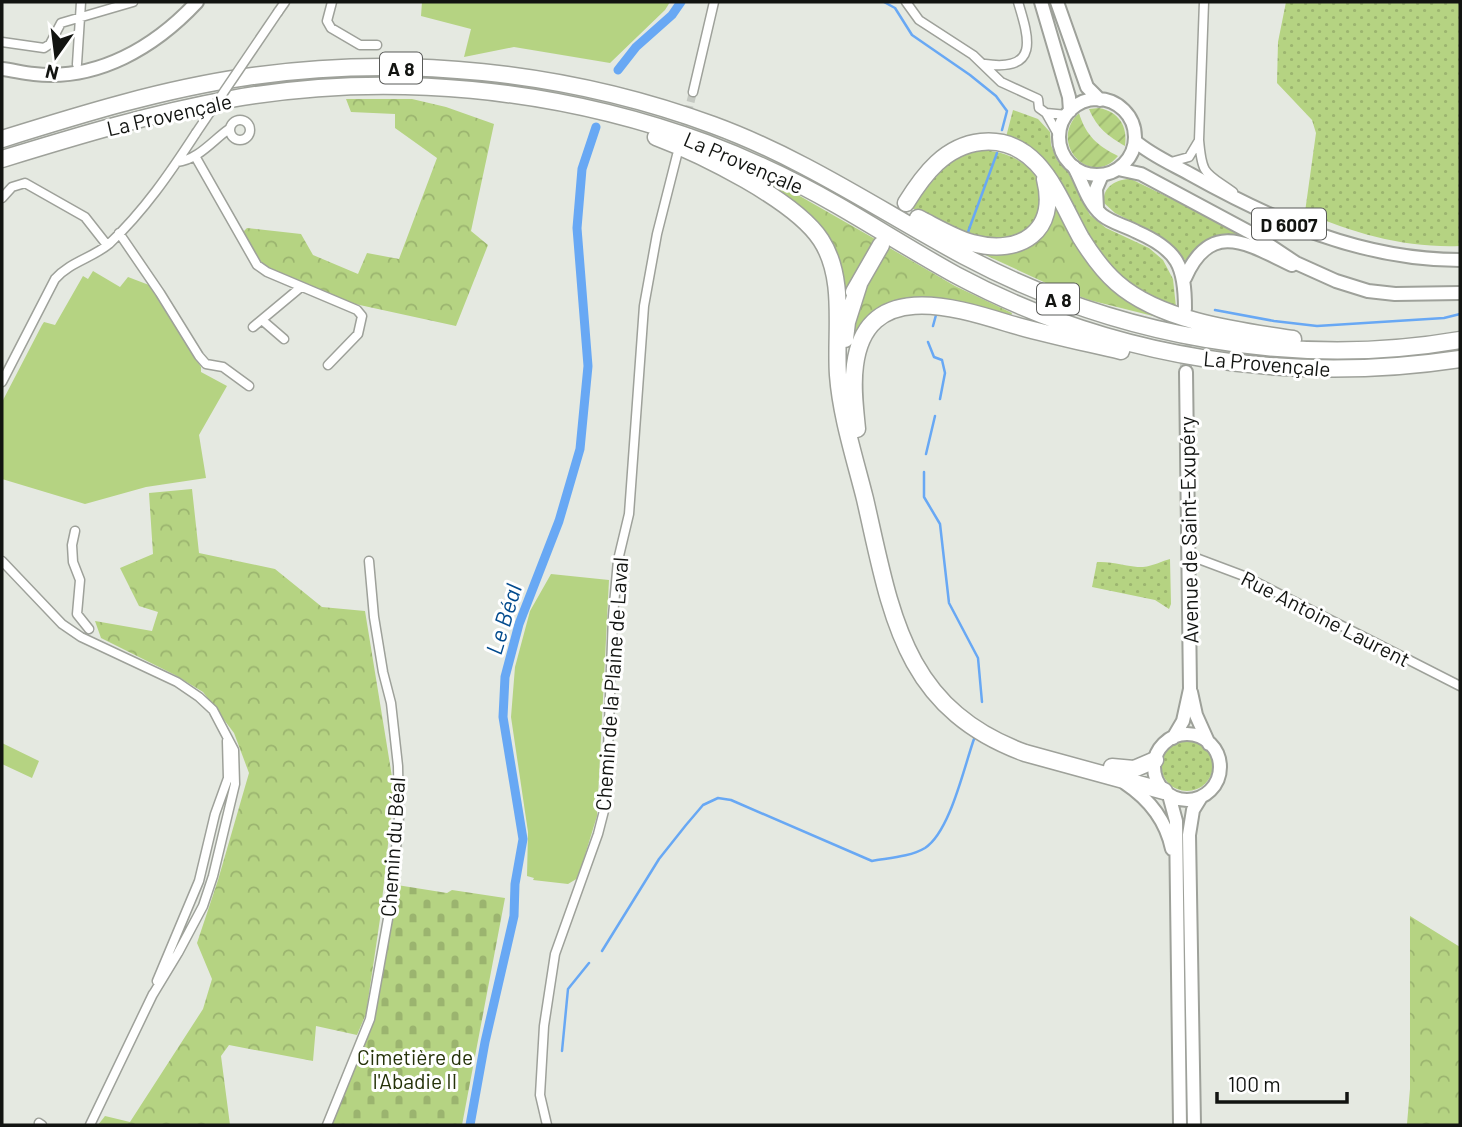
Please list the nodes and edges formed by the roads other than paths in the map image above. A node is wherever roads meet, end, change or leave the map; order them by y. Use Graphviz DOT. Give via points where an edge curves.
graph roads {
  1 [pos="81,2"];
  2 [pos="133,2"];
  3 [pos="197,2"];
  4 [pos="285,2"];
  5 [pos="332,2"];
  6 [pos="714,2"];
  7 [pos="906,2"];
  8 [pos="1018,2"];
  9 [pos="1041,2"];
  10 [pos="1057,2"];
  11 [pos="1204,2"];
  12 [pos="79,18"];
  13 [pos="2,42"];
  14 [pos="377,45"];
  15 [pos="984,64"];
  16 [pos="77,68"];
  17 [pos="3,69"];
  18 [pos="692,92"];
  19 [pos="1100,100"];
  20 [pos="572,105"];
  21 [pos="1043,111"];
  22 [pos="1069,113"];
  23 [pos="229,129"];
  24 [pos="1059,136"];
  25 [pos="2,139"];
  26 [pos="1199,140"];
  27 [pos="1135,141"];
  28 [pos="677,155"];
  29 [pos="195,156"];
  30 [pos="2,159"];
  31 [pos="795,161"];
  32 [pos="177,162"];
  33 [pos="1169,163"];
  34 [pos="1041,167"];
  35 [pos="1074,167"];
  36 [pos="1118,169"];
  37 [pos="1102,175"];
  38 [pos="2,198"];
  39 [pos="906,203"];
  40 [pos="1097,209"];
  41 [pos="1258,210"];
  42 [pos="119,233"];
  43 [pos="881,244"];
  44 [pos="107,246"];
  45 [pos="1460,260"];
  46 [pos="1185,278"];
  47 [pos="859,284"];
  48 [pos="302,287"];
  49 [pos="1368,291"];
  50 [pos="1460,293"];
  51 [pos="1185,309"];
  52 [pos="262,320"];
  53 [pos="253,327"];
  54 [pos="284,339"];
  55 [pos="1460,340"];
  56 [pos="837,344"];
  57 [pos="1348,350"];
  58 [pos="1460,359"];
  59 [pos="1238,364"];
  60 [pos="328,365"];
  61 [pos="1186,372"];
  62 [pos="2,382"];
  63 [pos="249,386"];
  64 [pos="857,429"];
  65 [pos="75,531"];
  66 [pos="1188,555"];
  67 [pos="2,561"];
  68 [pos="369,561"];
  69 [pos="89,629"];
  70 [pos="1460,686"];
  71 [pos="1190,689"];
  72 [pos="1173,738"];
  73 [pos="1209,744"];
  74 [pos="1155,760"];
  75 [pos="1109,775"];
  76 [pos="1167,793"];
  77 [pos="1202,797"];
  78 [pos="1176,871"];
  79 [pos="90,1125"];
  80 [pos="327,1125"];
  81 [pos="547,1125"];
  82 [pos="1180,1125"];
  83 [pos="1194,1125"];
  1 -- 12 [label="street"];
  2 -- 12 [label="street"];
  3 -- 16 [label="main road" via="154,42 121,60"];
  4 -- 32 [label="street, bridge"];
  5 -- 14 [label="street" via="327,21 331,28 360,45"];
  6 -- 18 [label="street"];
  7 -- 15 [label="street" via="919,20"];
  8 -- 15 [label="street" via="1028,47 1016,62"];
  9 -- 22 [label="main road" via="1069,97"];
  10 -- 19 [label="main road" via="1087,87"];
  11 -- 26 [label="street"];
  12 -- 13 [label="street" via="61,23 44,48"];
  12 -- 16 [label="street"];
  15 -- 21 [label="street" via="1001,82 1038,99"];
  16 -- 17 [label="main road" via="35,74"];
  19 -- 22 [label="main road" via="1081,103"];
  19 -- 27 [label="main road" via="1125,112"];
  20 -- 30 [label="highway, La Provençale / A 8" via="432,88 303,89 161,113"];
  20 -- 56 [label="highway" via="717,164 804,221 821,240 831,262"];
  20 -- 59 [label="highway, La Provençale / A 8" via="652,125 746,160 813,191 956,275 1045,315 1161,351"];
  21 -- 22 [label="street"];
  21 -- 24 [label="street"];
  22 -- 24 [label="main road"];
  23 -- 23 [label="street" via="237,120 253,128 245,143"];
  23 -- 29 [label="street"];
  24 -- 35 [label="main road" via="1066,159"];
  25 -- 31 [label="highway, La Provençale / A 8" via="110,106 244,77 303,70 415,68 527,78 626,97 716,126"];
  26 -- 33 [label="street" via="1189,157"];
  26 -- 41 [label="street" via="1201,164 1208,175"];
  27 -- 33 [label="main road, D 6007"];
  27 -- 36 [label="main road"];
  28 -- 81 [label="street, Chemin de la Plaine de Laval" via="644,306 629,514 618,560 613,616 606,803 555,954 547,1003 540,1077"];
  29 -- 32 [label="street"];
  29 -- 48 [label="street" via="257,265"];
  31 -- 34 [label="highway" via="958,238 998,246 1027,240 1043,224 1048,193"];
  31 -- 57 [label="highway, La Provençale / A 8" via="985,267 1087,310 1215,341"];
  32 -- 42 [label="street" via="150,201"];
  33 -- 41 [label="main road, D 6007"];
  34 -- 39 [label="highway" via="1007,144 985,141 965,145 934,165"];
  34 -- 57 [label="highway" via="1098,263 1133,295 1208,323"];
  35 -- 37 [label="main road"];
  35 -- 40 [label="main road"];
  36 -- 37 [label="main road"];
  36 -- 49 [label="main road, D 6007" via="1157,182 1296,263"];
  37 -- 40 [label="main road" via="1096,189"];
  38 -- 44 [label="street" via="12,187 25,183 85,217"];
  40 -- 46 [label="main road" via="1166,249"];
  41 -- 45 [label="main road, D 6007" via="1312,232 1379,251"];
  42 -- 44 [label="street"];
  42 -- 63 [label="street" via="199,356"];
  43 -- 47 [label="highway"];
  44 -- 62 [label="street" via="55,279"];
  46 -- 49 [label="main road" via="1202,251 1231,240 1336,285"];
  46 -- 51 [label="main road"];
  47 -- 56 [label="highway" via="845,312"];
  47 -- 64 [label="highway" via="847,322 845,348 846,384"];
  48 -- 52 [label="street"];
  48 -- 60 [label="street" via="362,316 358,334"];
  49 -- 50 [label="main road, D 6007"];
  52 -- 53 [label="street"];
  52 -- 54 [label="street"];
  55 -- 57 [label="highway, La Provençale / A 8"];
  56 -- 75 [label="highway" via="840,392 886,592 914,664 956,714 990,738 1025,753"];
  58 -- 59 [label="highway, La Provençale / A 8" via="1363,369"];
  59 -- 64 [label="highway" via="1144,356 961,309 898,307 883,315 861,342 854,369"];
  61 -- 66 [label="main road, Avenue de Saint-Exupéry"];
  64 -- 74 [label="highway" via="902,617 918,655 943,688 980,722 1020,741 1119,769 1141,768"];
  65 -- 69 [label="street" via="73,562 80,580 77,614"];
  66 -- 70 [label="street, Rue Antoine Laurent" via="1244,576"];
  66 -- 71 [label="main road, Avenue de Saint-Exupéry"];
  67 -- 79 [label="street" via="62,624 188,690 213,710 234,750 235,784 203,906 152,996"];
  68 -- 80 [label="street, Chemin du Béal" via="376,631 391,703 399,817 391,902 370,1019"];
  71 -- 72 [label="main road, Avenue de Saint-Exupéry" via="1183,721"];
  71 -- 73 [label="main road, Avenue de Saint-Exupéry"];
  72 -- 73 [label="main road" via="1196,736"];
  72 -- 74 [label="main road"];
  73 -- 77 [label="main road" via="1218,757 1219,772"];
  74 -- 76 [label="main road" via="1155,777"];
  75 -- 76 [label="highway"];
  75 -- 78 [label="main road" via="1156,811 1169,837"];
  76 -- 77 [label="main road" via="1185,800"];
  76 -- 78 [label="main road" via="1176,821"];
  77 -- 83 [label="main road" via="1193,810 1189,835"];
  78 -- 82 [label="main road"];
}
